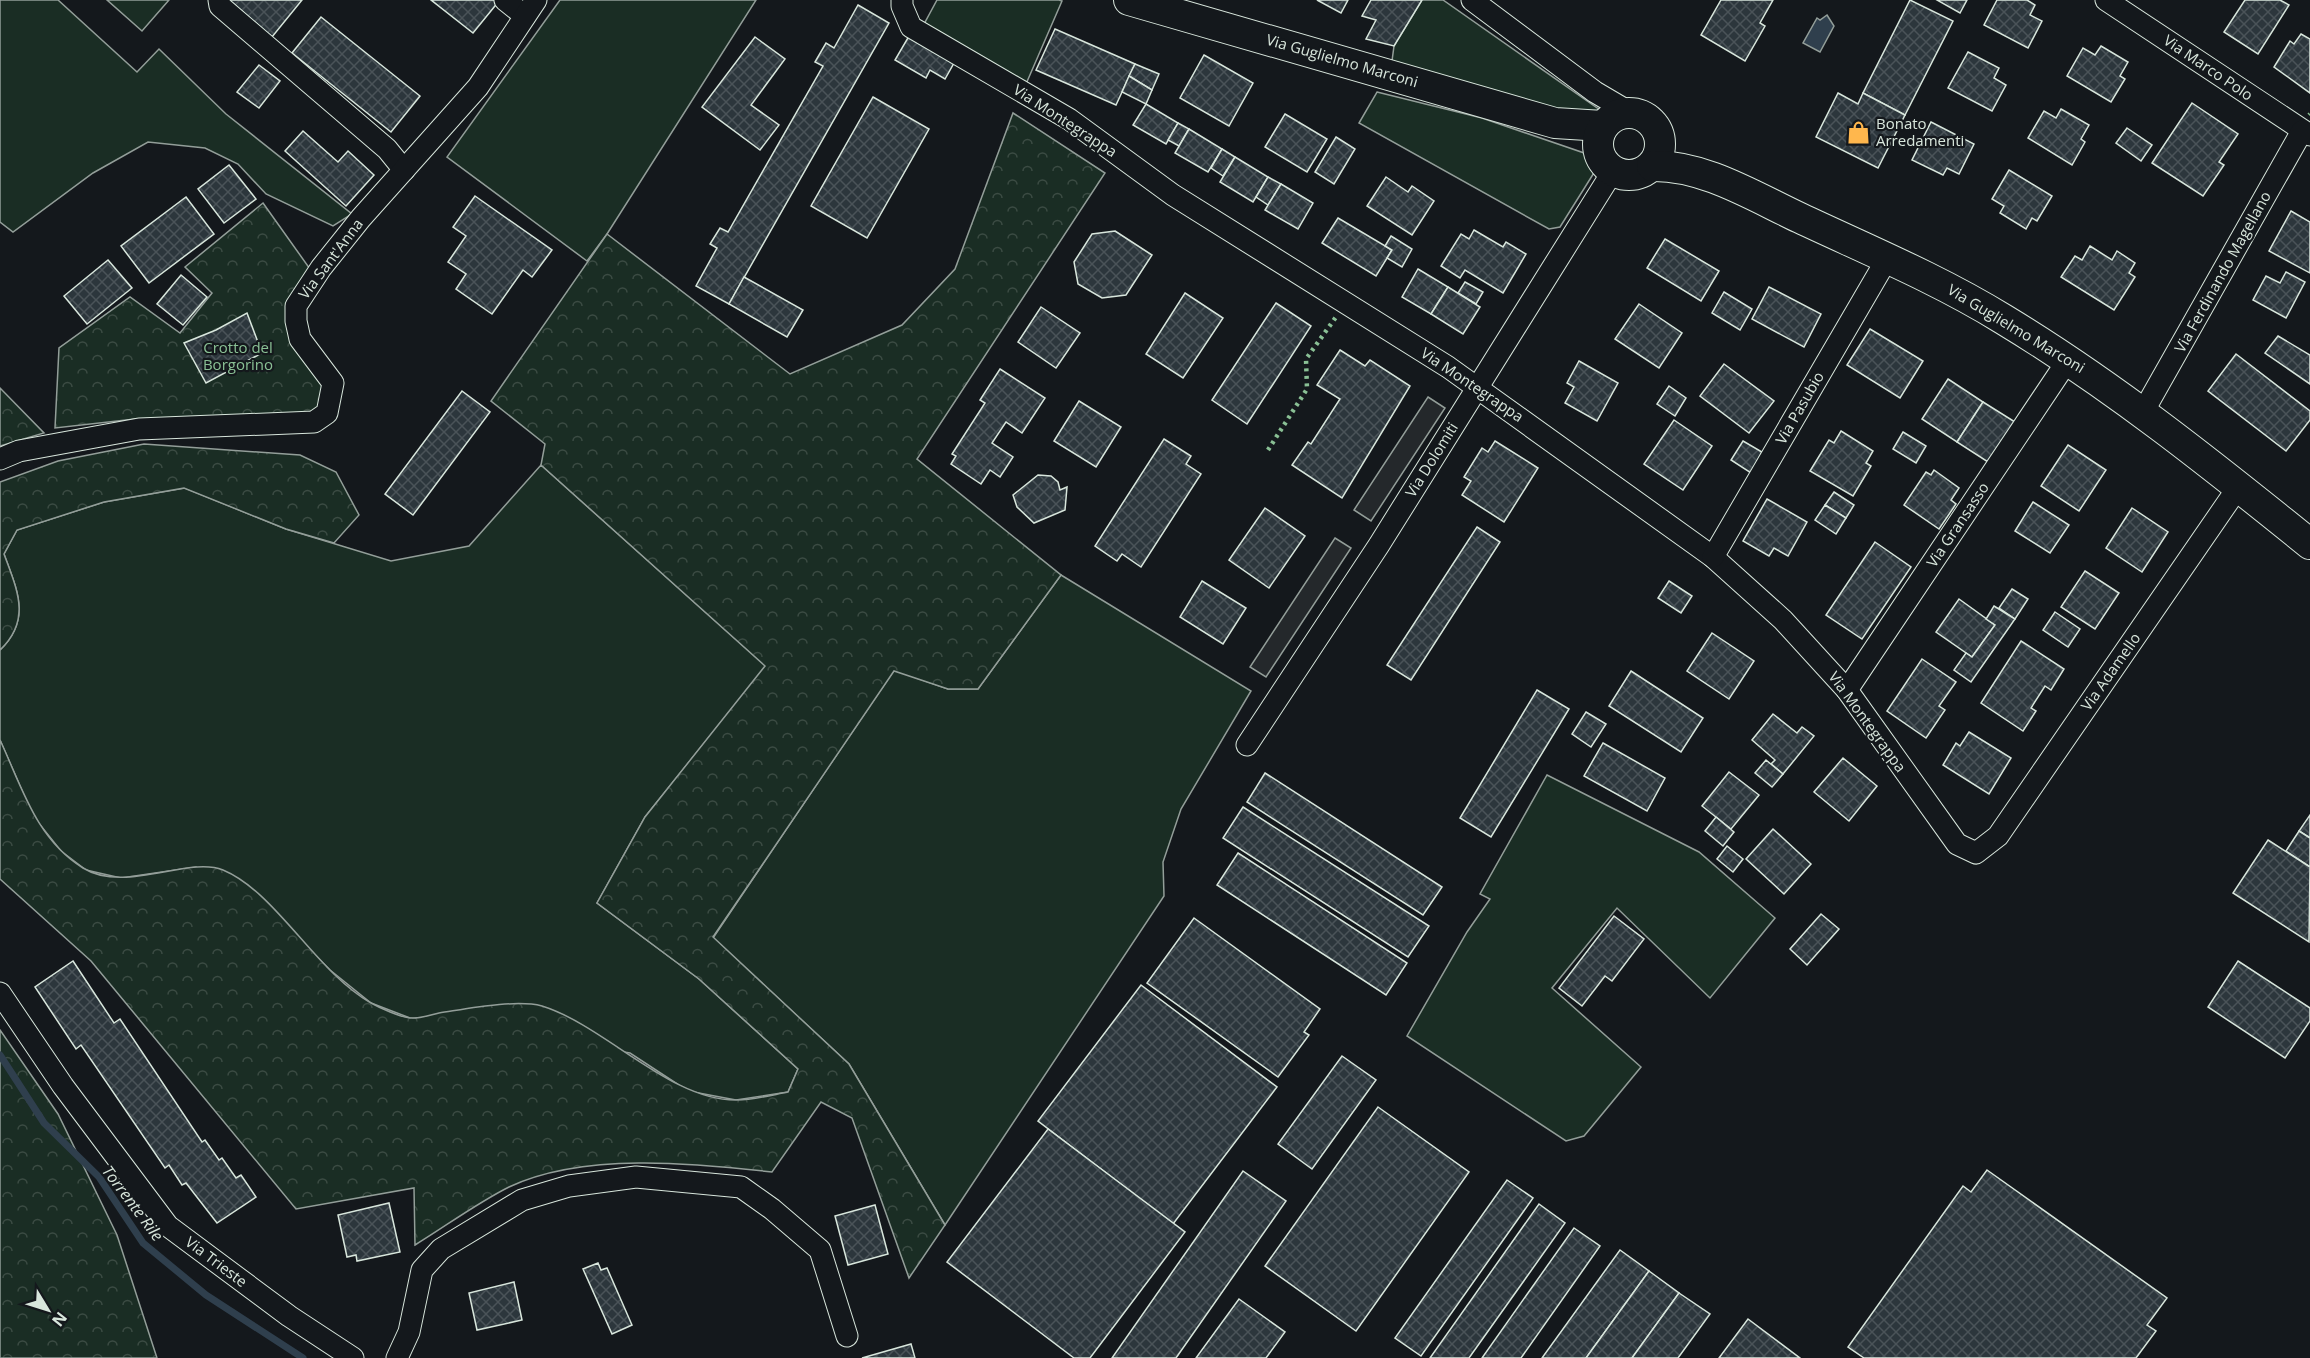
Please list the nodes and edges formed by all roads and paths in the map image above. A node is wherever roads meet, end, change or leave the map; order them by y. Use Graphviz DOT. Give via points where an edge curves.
graph roads {
  1 [pos="219,0"];
  2 [pos="505,0"];
  3 [pos="902,0"];
  4 [pos="1129,0"];
  5 [pos="1472,0"];
  6 [pos="2106,0"];
  7 [pos="531,8"];
  8 [pos="1613,120"];
  9 [pos="1555,123"];
  10 [pos="2306,133"];
  11 [pos="1656,153"];
  12 [pos="1606,164"];
  13 [pos="404,170"];
  14 [pos="1887,259"];
  15 [pos="2068,360"];
  16 [pos="1478,387"];
  17 [pos="2144,412"];
  18 [pos="0,459"];
  19 [pos="2239,486"];
  20 [pos="2310,544"];
  21 [pos="1713,558"];
  22 [pos="1847,690"];
  23 [pos="1247,745"];
  24 [pos="1976,853"];
  25 [pos="0,993"];
  26 [pos="847,1336"];
  27 [pos="353,1358"];
  28 [pos="398,1358"];
  1 -- 13 [label="street" via="220,6 387,149"];
  2 -- 7 [label="street"];
  3 -- 16 [label="street, Via Montegrappa" via="911,27 1069,119 1173,195"];
  4 -- 9 [label="street, Via Guglielmo Marconi"];
  5 -- 8 [label="street" via="1595,92"];
  6 -- 10 [label="street, Via Marco Polo"];
  7 -- 13 [label="street, Via Sant'Anna" via="478,87"];
  8 -- 9 [label="street, Via Guglielmo Marconi"];
  8 -- 11 [label="street" via="1648,119 1655,127"];
  8 -- 12 [label="street" via="1598,135"];
  9 -- 12 [label="street, Via Guglielmo Marconi" via="1574,134"];
  10 -- 17 [label="street, Via Ferdinando Magellano"];
  11 -- 12 [label="street" via="1633,176"];
  11 -- 14 [label="street, Via Guglielmo Marconi"];
  12 -- 16 [label="street, Via Dolomiti"];
  13 -- 18 [label="street, Via Sant'Anna" via="321,268 296,306 300,339 333,383 327,413 314,422 139,429 19,451"];
  14 -- 15 [label="street, Via Guglielmo Marconi" via="2001,317"];
  14 -- 21 [label="street, Via Pasubio"];
  15 -- 17 [label="street, Via Guglielmo Marconi"];
  15 -- 22 [label="street, Via Gransasso"];
  16 -- 21 [label="street, Via Montegrappa"];
  16 -- 23 [label="street, Via Dolomiti"];
  17 -- 19 [label="street, Via Guglielmo Marconi"];
  19 -- 20 [label="street, Via Guglielmo Marconi"];
  19 -- 24 [label="street, Via Adamello" via="1998,836"];
  21 -- 22 [label="street, Via Montegrappa" via="1783,620"];
  22 -- 24 [label="street, Via Montegrappa" via="1957,844"];
  25 -- 27 [label="street, Via Trieste" via="63,1086 168,1226"];
  26 -- 28 [label="street" via="820,1250 772,1209 741,1187 636,1177 569,1186 522,1200 441,1249 422,1270 409,1332"];
}
